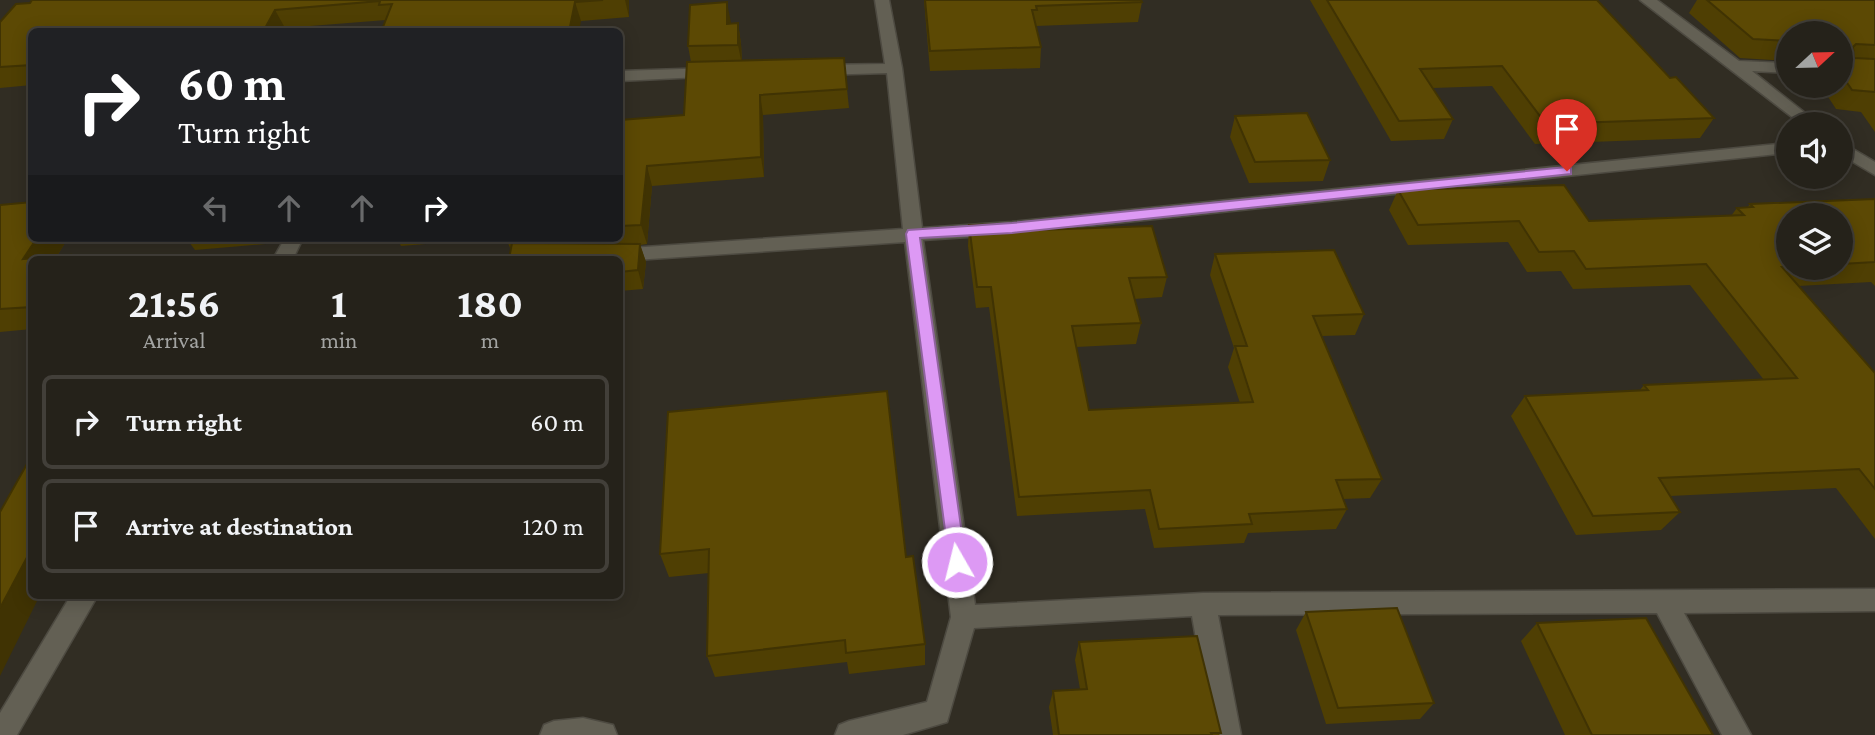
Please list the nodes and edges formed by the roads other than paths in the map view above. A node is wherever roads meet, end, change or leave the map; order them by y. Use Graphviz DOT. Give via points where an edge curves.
graph roads {
  1 [pos="882,0"];
  2 [pos="1647,0"];
  3 [pos="1737,66"];
  4 [pos="894,68"];
  5 [pos="1776,68"];
  6 [pos="798,71"];
  7 [pos="729,73"];
  8 [pos="623,76"];
  9 [pos="1796,112"];
  10 [pos="1776,149"];
  11 [pos="1853,155"];
  12 [pos="1875,170"];
  13 [pos="913,234"];
  14 [pos="603,256"];
  15 [pos="83,599"];
  16 [pos="1875,600"];
  17 [pos="1664,601"];
  18 [pos="1203,604"];
  19 [pos="964,617"];
  20 [pos="589,734"];
  21 [pos="2,735"];
  22 [pos="554,735"];
  23 [pos="849,735"];
  24 [pos="1227,735"];
  25 [pos="1737,735"];
  1 -- 4 [label="street"];
  2 -- 3 [label="street"];
  3 -- 5 [label="street"];
  3 -- 9 [label="street"];
  4 -- 6 [label="street"];
  4 -- 13 [label="street"];
  7 -- 8 [label="street"];
  10 -- 13 [label="street" via="1012,228"];
  11 -- 12 [label="street"];
  13 -- 14 [label="street"];
  13 -- 19 [label="street"];
  15 -- 21 [label="street"];
  16 -- 17 [label="street"];
  17 -- 18 [label="street"];
  17 -- 25 [label="street"];
  18 -- 19 [label="street"];
  18 -- 24 [label="street"];
  19 -- 23 [label="street" via="937,713"];
  20 -- 22 [label="street"];
}
